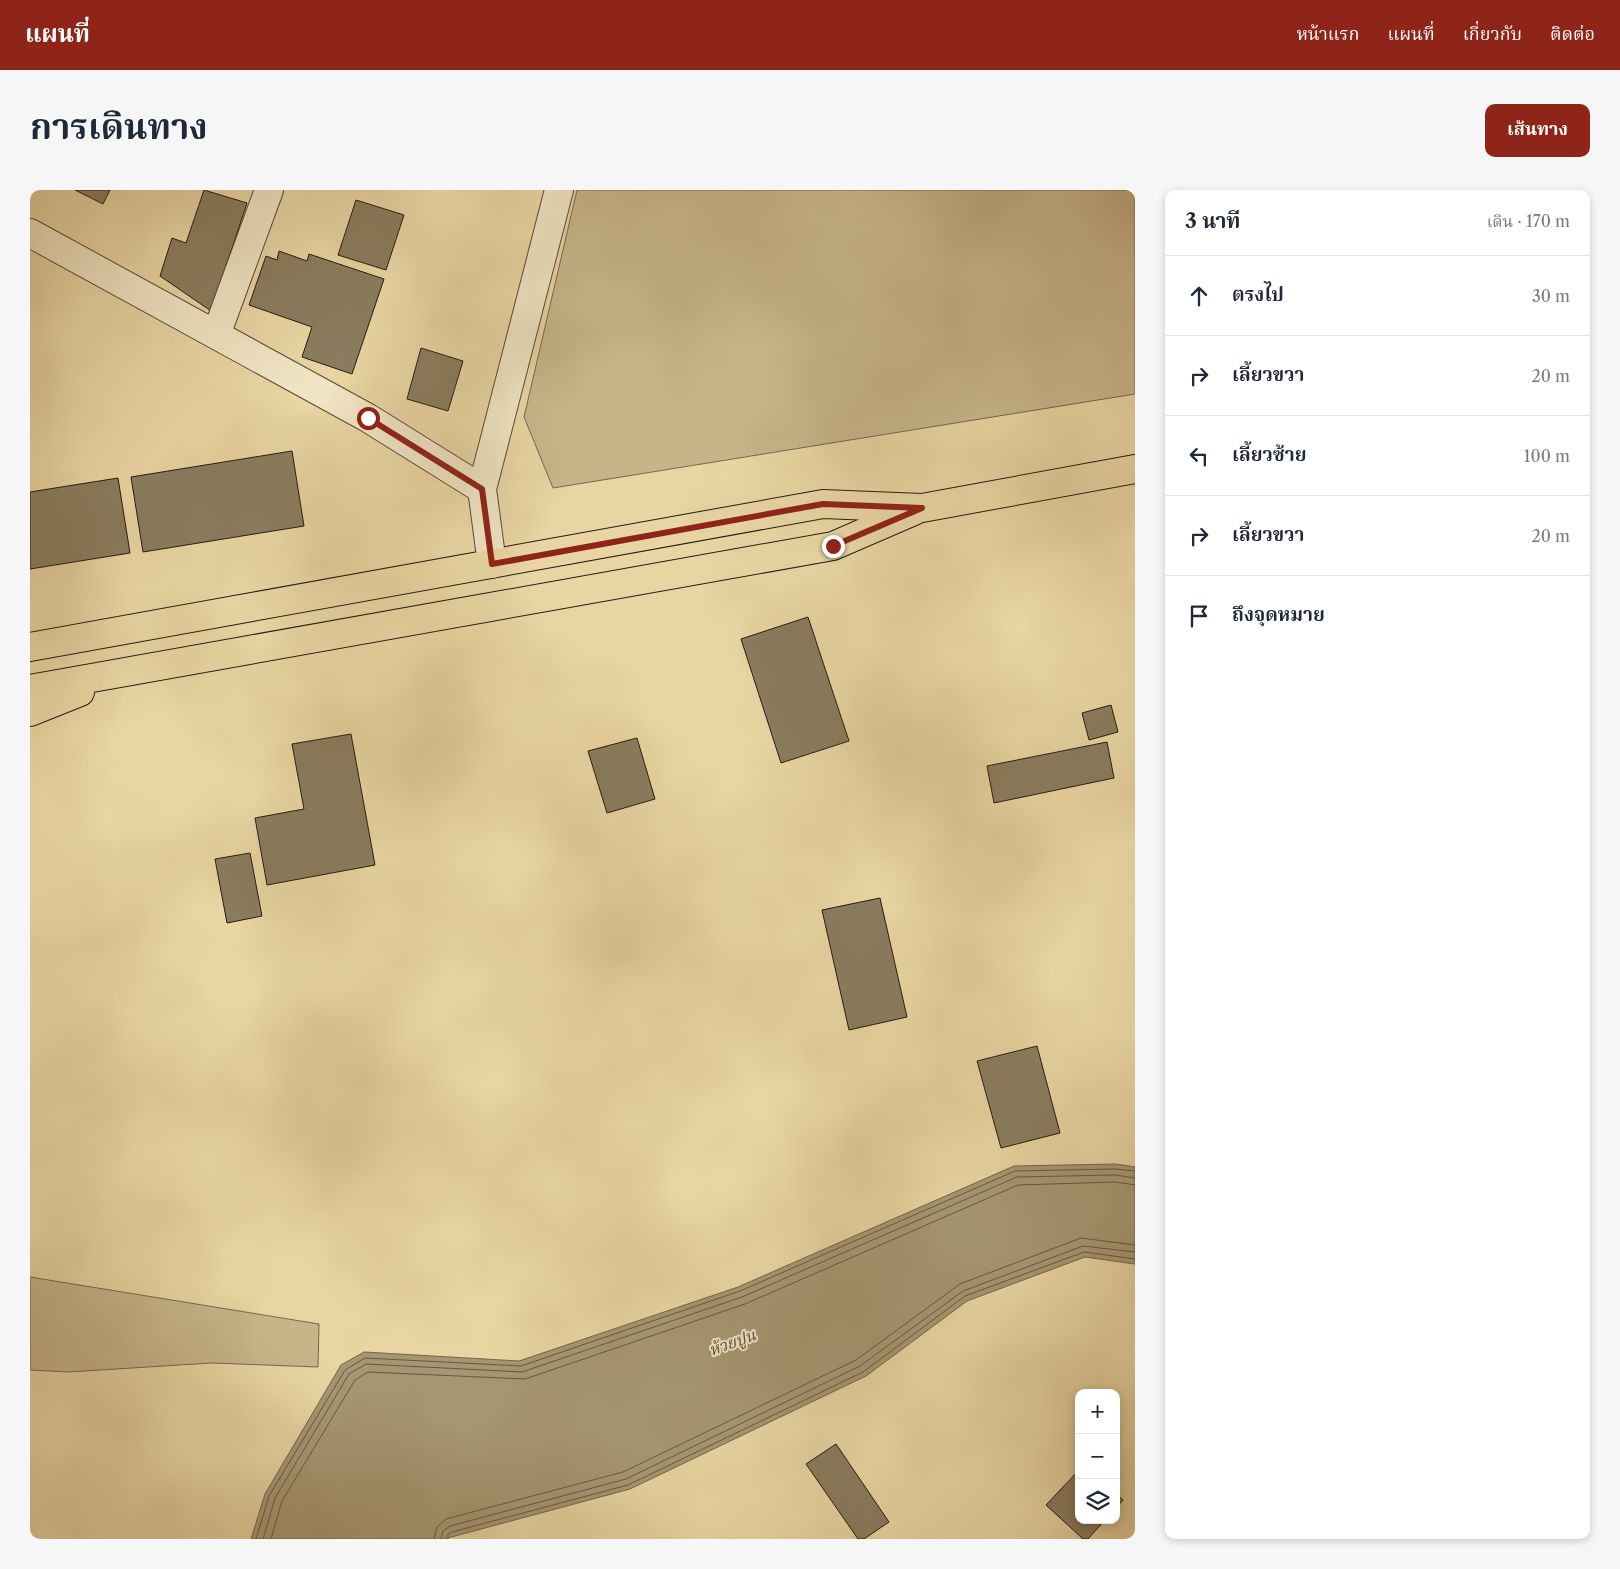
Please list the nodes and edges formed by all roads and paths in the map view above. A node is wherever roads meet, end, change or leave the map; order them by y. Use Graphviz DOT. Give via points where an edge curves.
graph roads {
  1 [pos="269,190"];
  2 [pos="559,190"];
  3 [pos="30,233"];
  4 [pos="216,336"];
  5 [pos="1135,469"];
  6 [pos="482,489"];
  7 [pos="922,508"];
  8 [pos="492,564"];
  9 [pos="30,647"];
  10 [pos="135,671"];
  11 [pos="30,689"];
  12 [pos="30,712"];
  1 -- 4 [label="street"];
  2 -- 6 [label="street"];
  3 -- 4 [label="street"];
  4 -- 6 [label="street" via="368,418"];
  5 -- 7 [label="main road"];
  6 -- 8 [label="street"];
  7 -- 8 [label="main road" via="823,504"];
  7 -- 10 [label="main road" via="833,546"];
  8 -- 9 [label="main road"];
  10 -- 11 [label="main road"];
  10 -- 12 [label="main road"];
}
